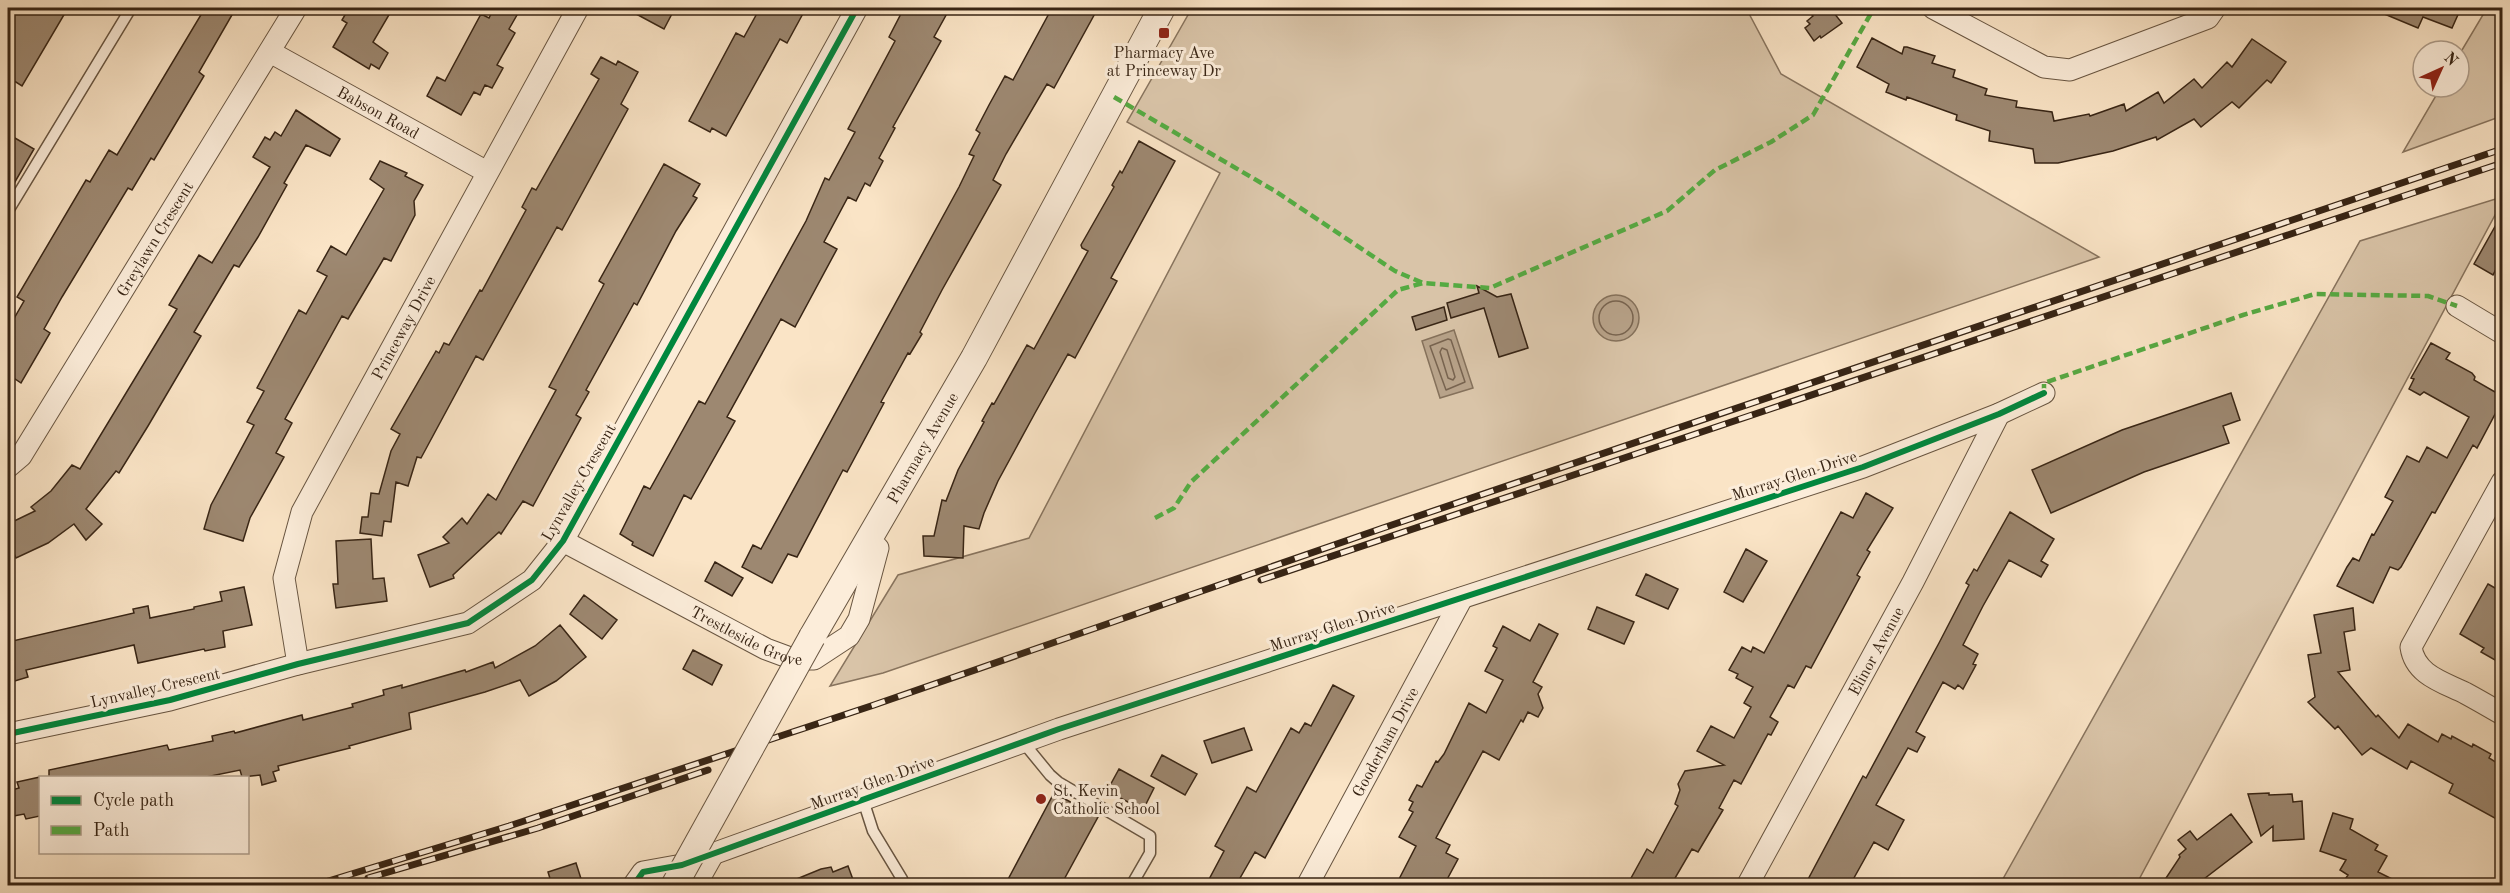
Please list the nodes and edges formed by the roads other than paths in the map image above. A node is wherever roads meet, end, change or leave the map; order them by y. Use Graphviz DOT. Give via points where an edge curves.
graph roads {
  1 [pos="131,8"];
  2 [pos="296,8"];
  3 [pos="578,8"];
  4 [pos="857,8"];
  5 [pos="1162,8"];
  6 [pos="1933,8"];
  7 [pos="2215,8"];
  8 [pos="270,52"];
  9 [pos="487,172"];
  10 [pos="8,211"];
  11 [pos="2457,306"];
  12 [pos="2502,333"];
  13 [pos="2044,393"];
  14 [pos="1999,414"];
  15 [pos="8,467"];
  16 [pos="2502,482"];
  17 [pos="563,541"];
  18 [pos="878,548"];
  19 [pos="1461,598"];
  20 [pos="298,664"];
  21 [pos="2502,714"];
  22 [pos="8,734"];
  23 [pos="1023,742"];
  24 [pos="863,800"];
  25 [pos="713,854"];
  26 [pos="902,879"];
  27 [pos="633,885"];
  28 [pos="674,885"];
  29 [pos="695,885"];
  30 [pos="1131,885"];
  31 [pos="1307,885"];
  32 [pos="1748,885"];
  1 -- 10 [label="lane"];
  2 -- 8 [label="street, Greylawn Crescent"];
  3 -- 9 [label="street, Princeway Drive"];
  4 -- 17 [label="street, Lynvalley Crescent"];
  5 -- 28 [label="street, Pharmacy Avenue, bridge" via="974,358"];
  6 -- 7 [label="street" via="2044,67 2070,70 2208,18"];
  8 -- 9 [label="street, Babson Road"];
  8 -- 15 [label="street, Greylawn Crescent" via="21,456"];
  9 -- 20 [label="street, Princeway Drive" via="302,512 284,578"];
  11 -- 12 [label="street"];
  13 -- 14 [label="street, Murray Glen Drive"];
  14 -- 19 [label="street, Murray Glen Drive" via="1863,467"];
  14 -- 32 [label="street, Elinor Avenue" via="1913,582"];
  16 -- 21 [label="street" via="2411,647 2412,657 2433,679"];
  17 -- 18 [label="street, Trestleside Grove" via="766,649 793,659 814,659 849,636 859,619"];
  17 -- 20 [label="street, Lynvalley Crescent" via="532,580 468,623"];
  19 -- 23 [label="street, Murray Glen Drive"];
  19 -- 31 [label="street, Gooderham Drive"];
  20 -- 22 [label="street, Lynvalley Crescent" via="170,700"];
  23 -- 24 [label="street, Murray Glen Drive"];
  23 -- 30 [label="lane" via="1058,782 1150,836 1150,853"];
  24 -- 25 [label="street, Murray Glen Drive"];
  24 -- 26 [label="lane" via="873,831"];
  25 -- 27 [label="street, Murray Glen Drive" via="643,872"];
  25 -- 29 [label="street"];
}
